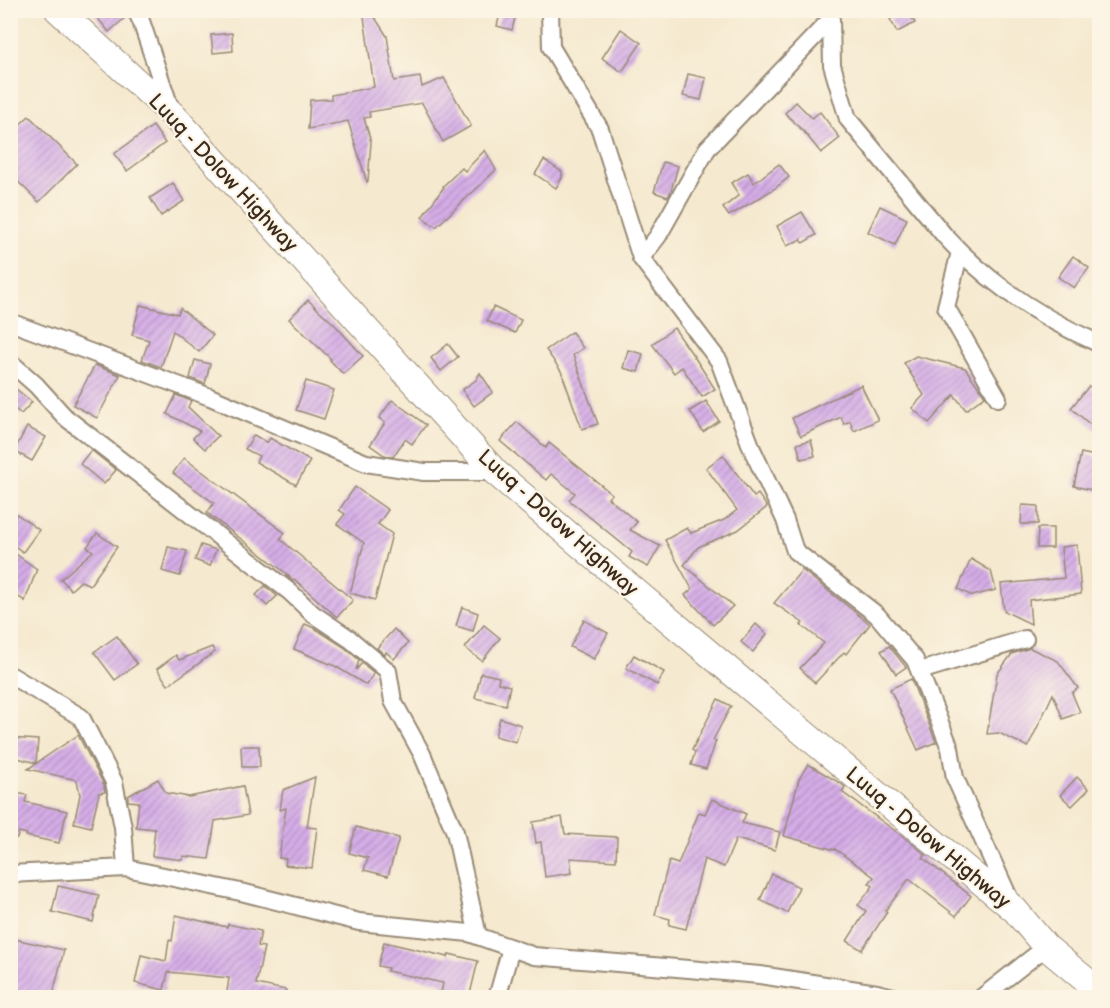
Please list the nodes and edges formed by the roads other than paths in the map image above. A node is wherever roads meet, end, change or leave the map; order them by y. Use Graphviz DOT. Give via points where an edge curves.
graph roads {
  1 [pos="58,10"];
  2 [pos="136,10"];
  3 [pos="550,10"];
  4 [pos="832,14"];
  5 [pos="172,114"];
  6 [pos="960,252"];
  7 [pos="641,258"];
  8 [pos="10,322"];
  9 [pos="1100,344"];
  10 [pos="10,362"];
  11 [pos="998,398"];
  12 [pos="495,472"];
  13 [pos="1024,639"];
  14 [pos="920,671"];
  15 [pos="10,675"];
  16 [pos="126,868"];
  17 [pos="10,874"];
  18 [pos="1015,910"];
  19 [pos="478,936"];
  20 [pos="1046,947"];
  21 [pos="511,948"];
  22 [pos="1100,992"];
  23 [pos="497,998"];
  24 [pos="897,998"];
  25 [pos="981,998"];
  1 -- 5 [label="main road, Luuq - Dolow Highway"];
  2 -- 5 [label="street"];
  3 -- 7 [label="street" via="551,47 600,129"];
  4 -- 6 [label="street" via="832,65 848,119"];
  4 -- 7 [label="street" via="707,149 658,236"];
  5 -- 12 [label="main road, Luuq - Dolow Highway"];
  6 -- 9 [label="street" via="1030,308"];
  6 -- 11 [label="street" via="946,307"];
  7 -- 14 [label="street" via="719,361 795,551 877,615"];
  8 -- 12 [label="street" via="210,397 366,463 424,472"];
  10 -- 19 [label="street" via="65,417 388,671 393,701 422,754 455,832"];
  12 -- 18 [label="main road, Luuq - Dolow Highway"];
  13 -- 14 [label="street"];
  14 -- 18 [label="street" via="950,748 955,778"];
  15 -- 16 [label="street" via="81,717 114,782"];
  16 -- 17 [label="street"];
  16 -- 19 [label="street" via="359,922"];
  18 -- 20 [label="main road, Luuq - Dolow Highway"];
  19 -- 21 [label="street"];
  20 -- 22 [label="main road, Luuq - Dolow Highway"];
  20 -- 25 [label="street"];
  21 -- 23 [label="street"];
  21 -- 24 [label="street" via="534,956 760,975"];
}
